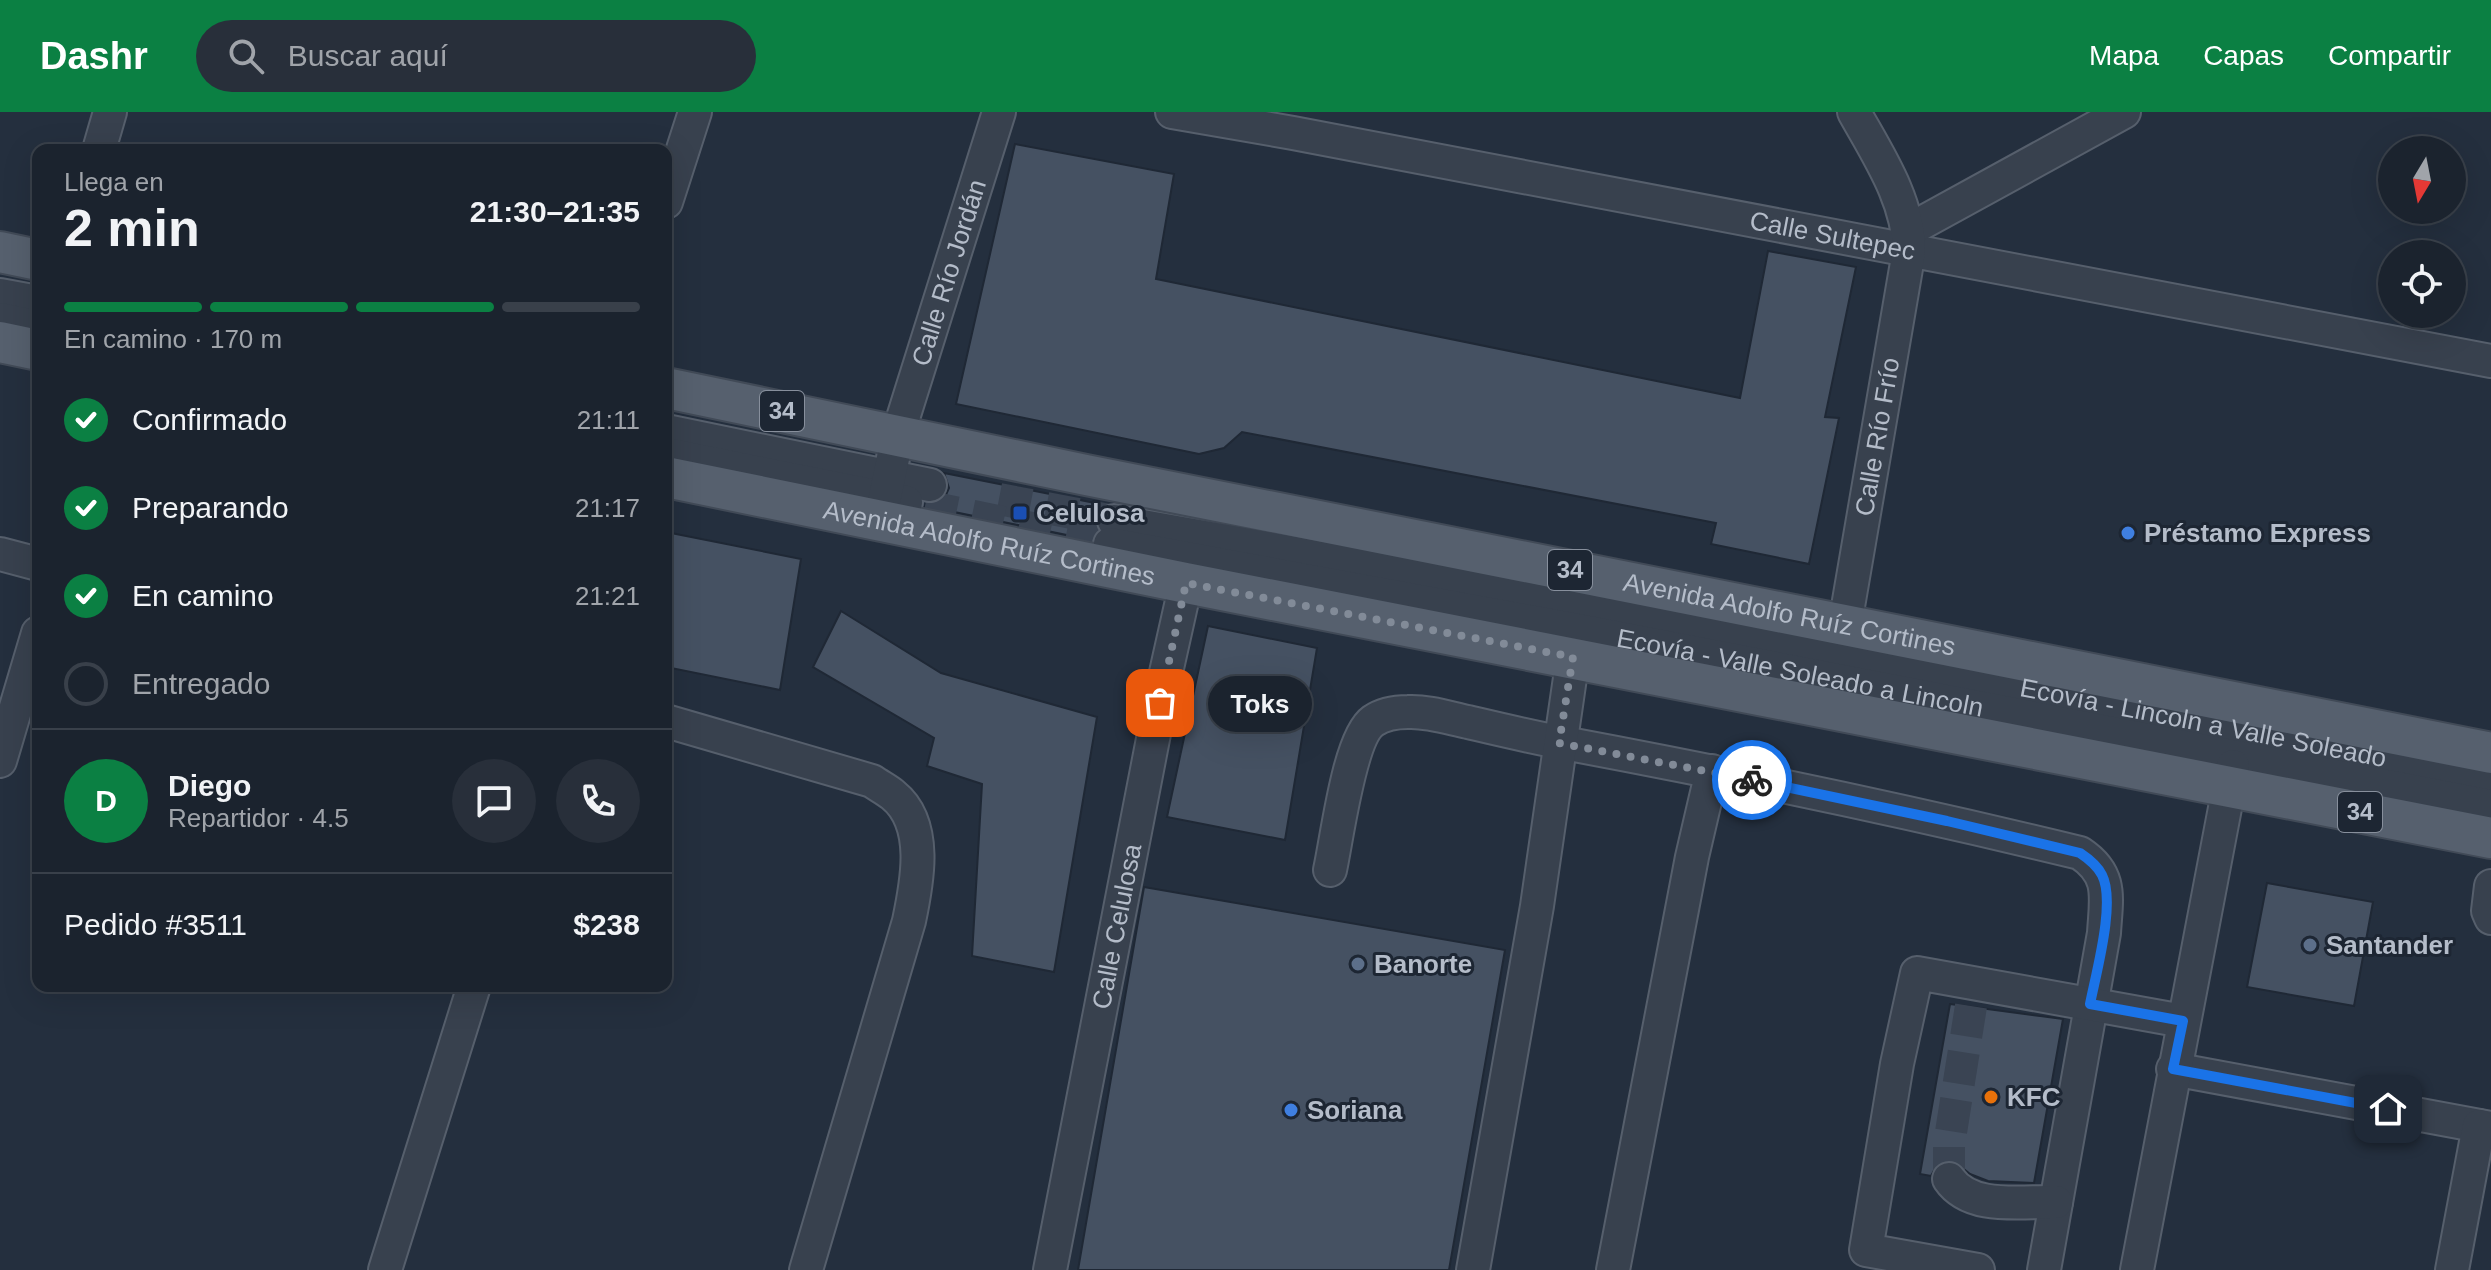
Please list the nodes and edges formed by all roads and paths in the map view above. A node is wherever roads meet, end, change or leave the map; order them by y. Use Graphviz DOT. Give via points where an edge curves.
graph roads {
  1 [pos="110,112"];
  2 [pos="695,112"];
  3 [pos="999,112"];
  4 [pos="1172,112"];
  5 [pos="1317,112"];
  6 [pos="1854,112"];
  7 [pos="2124,112"];
  8 [pos="1293,133"];
  9 [pos="101,144"];
  10 [pos="672,183"];
  11 [pos="1909,241"];
  12 [pos="0,252"];
  13 [pos="32,259"];
  14 [pos="0,295"];
  15 [pos="32,301"];
  16 [pos="0,319"];
  17 [pos="32,326"];
  18 [pos="0,342"];
  19 [pos="32,349"];
  20 [pos="2491,361"];
  21 [pos="672,389"];
  22 [pos="672,433"];
  23 [pos="898,434"];
  24 [pos="672,455"];
  25 [pos="672,478"];
  26 [pos="928,496"];
  27 [pos="885,498"];
  28 [pos="1112,532"];
  29 [pos="0,554"];
  30 [pos="32,562"];
  31 [pos="1186,583"];
  32 [pos="1845,624"];
  33 [pos="32,653"];
  34 [pos="1573,657"];
  35 [pos="672,723"];
  36 [pos="1559,743"];
  37 [pos="2236,745"];
  38 [pos="2491,753"];
  39 [pos="0,761"];
  40 [pos="1712,771"];
  41 [pos="2491,779"];
  42 [pos="2491,806"];
  43 [pos="2491,838"];
  44 [pos="1330,870"];
  45 [pos="2491,886"];
  46 [pos="2491,918"];
  47 [pos="472,992"];
  48 [pos="2090,1004"];
  49 [pos="2183,1021"];
  50 [pos="2173,1069"];
  51 [pos="2485,1127"];
  52 [pos="1949,1179"];
  53 [pos="2056,1202"];
  54 [pos="385,1270"];
  55 [pos="806,1270"];
  56 [pos="1050,1270"];
  57 [pos="1473,1270"];
  58 [pos="1613,1270"];
  59 [pos="1978,1270"];
  60 [pos="2044,1270"];
  61 [pos="2137,1270"];
  62 [pos="2452,1270"];
  1 -- 9 [label="street"];
  2 -- 10 [label="street"];
  3 -- 23 [label="street, Calle Río Jordán"];
  4 -- 8 [label="street, Calle Sultepec"];
  5 -- 8 [label="street"];
  6 -- 11 [label="street" via="1905,210"];
  7 -- 11 [label="street"];
  8 -- 11 [label="street, Calle Sultepec"];
  11 -- 20 [label="street, Calle Sultepec"];
  11 -- 32 [label="street, Calle Río Frío"];
  12 -- 13 [label="main road"];
  14 -- 15 [label="street"];
  16 -- 17 [label="street"];
  18 -- 19 [label="main road"];
  21 -- 23 [label="main road, Avenida Adolfo Ruíz Cortines / 34"];
  22 -- 27 [label="street"];
  23 -- 27 [label="street, Calle Río Jordán"];
  23 -- 32 [label="main road, Avenida Adolfo Ruíz Cortines / 34"];
  24 -- 27 [label="street"];
  25 -- 27 [label="main road, Avenida Adolfo Ruíz Cortines / 34"];
  26 -- 27 [label="street"];
  27 -- 31 [label="main road, Avenida Adolfo Ruíz Cortines / 34"];
  28 -- 37 [label="street, Ecovía - Valle Soleado a Lincoln" via="1594,633"];
  29 -- 30 [label="street"];
  31 -- 34 [label="main road, Avenida Adolfo Ruíz Cortines / 34"];
  31 -- 56 [label="street, Calle Celulosa"];
  32 -- 37 [label="main road, Avenida Adolfo Ruíz Cortines / 34"];
  33 -- 39 [label="street"];
  34 -- 36 [label="street"];
  34 -- 37 [label="main road, Avenida Adolfo Ruíz Cortines / 34"];
  35 -- 55 [label="street" via="872,781 896,797 918,847 909,921"];
  36 -- 40 [label="street"];
  36 -- 44 [label="street" via="1434,714 1388,714 1373,721 1362,732 1354,755"];
  36 -- 57 [label="street"];
  37 -- 38 [label="main road, Avenida Adolfo Ruíz Cortines / 34"];
  37 -- 41 [label="street, Ecovía - Lincoln a Valle Soleado"];
  37 -- 42 [label="street, Ecovía - Valle Soleado a Lincoln"];
  37 -- 43 [label="main road, Avenida Adolfo Ruíz Cortines / 34"];
  37 -- 49 [label="street"];
  40 -- 48 [label="street" via="2080,853 2098,868 2107,891"];
  40 -- 58 [label="street"];
  45 -- 46 [label="street"];
  47 -- 54 [label="street"];
  48 -- 49 [label="street"];
  48 -- 53 [label="street"];
  48 -- 59 [label="street" via="1974,995 1917,973 1866,1250"];
  49 -- 50 [label="street"];
  50 -- 51 [label="street"];
  50 -- 61 [label="street"];
  51 -- 62 [label="street"];
  52 -- 53 [label="street" via="1956,1190 1976,1200"];
  53 -- 60 [label="street"];
}
